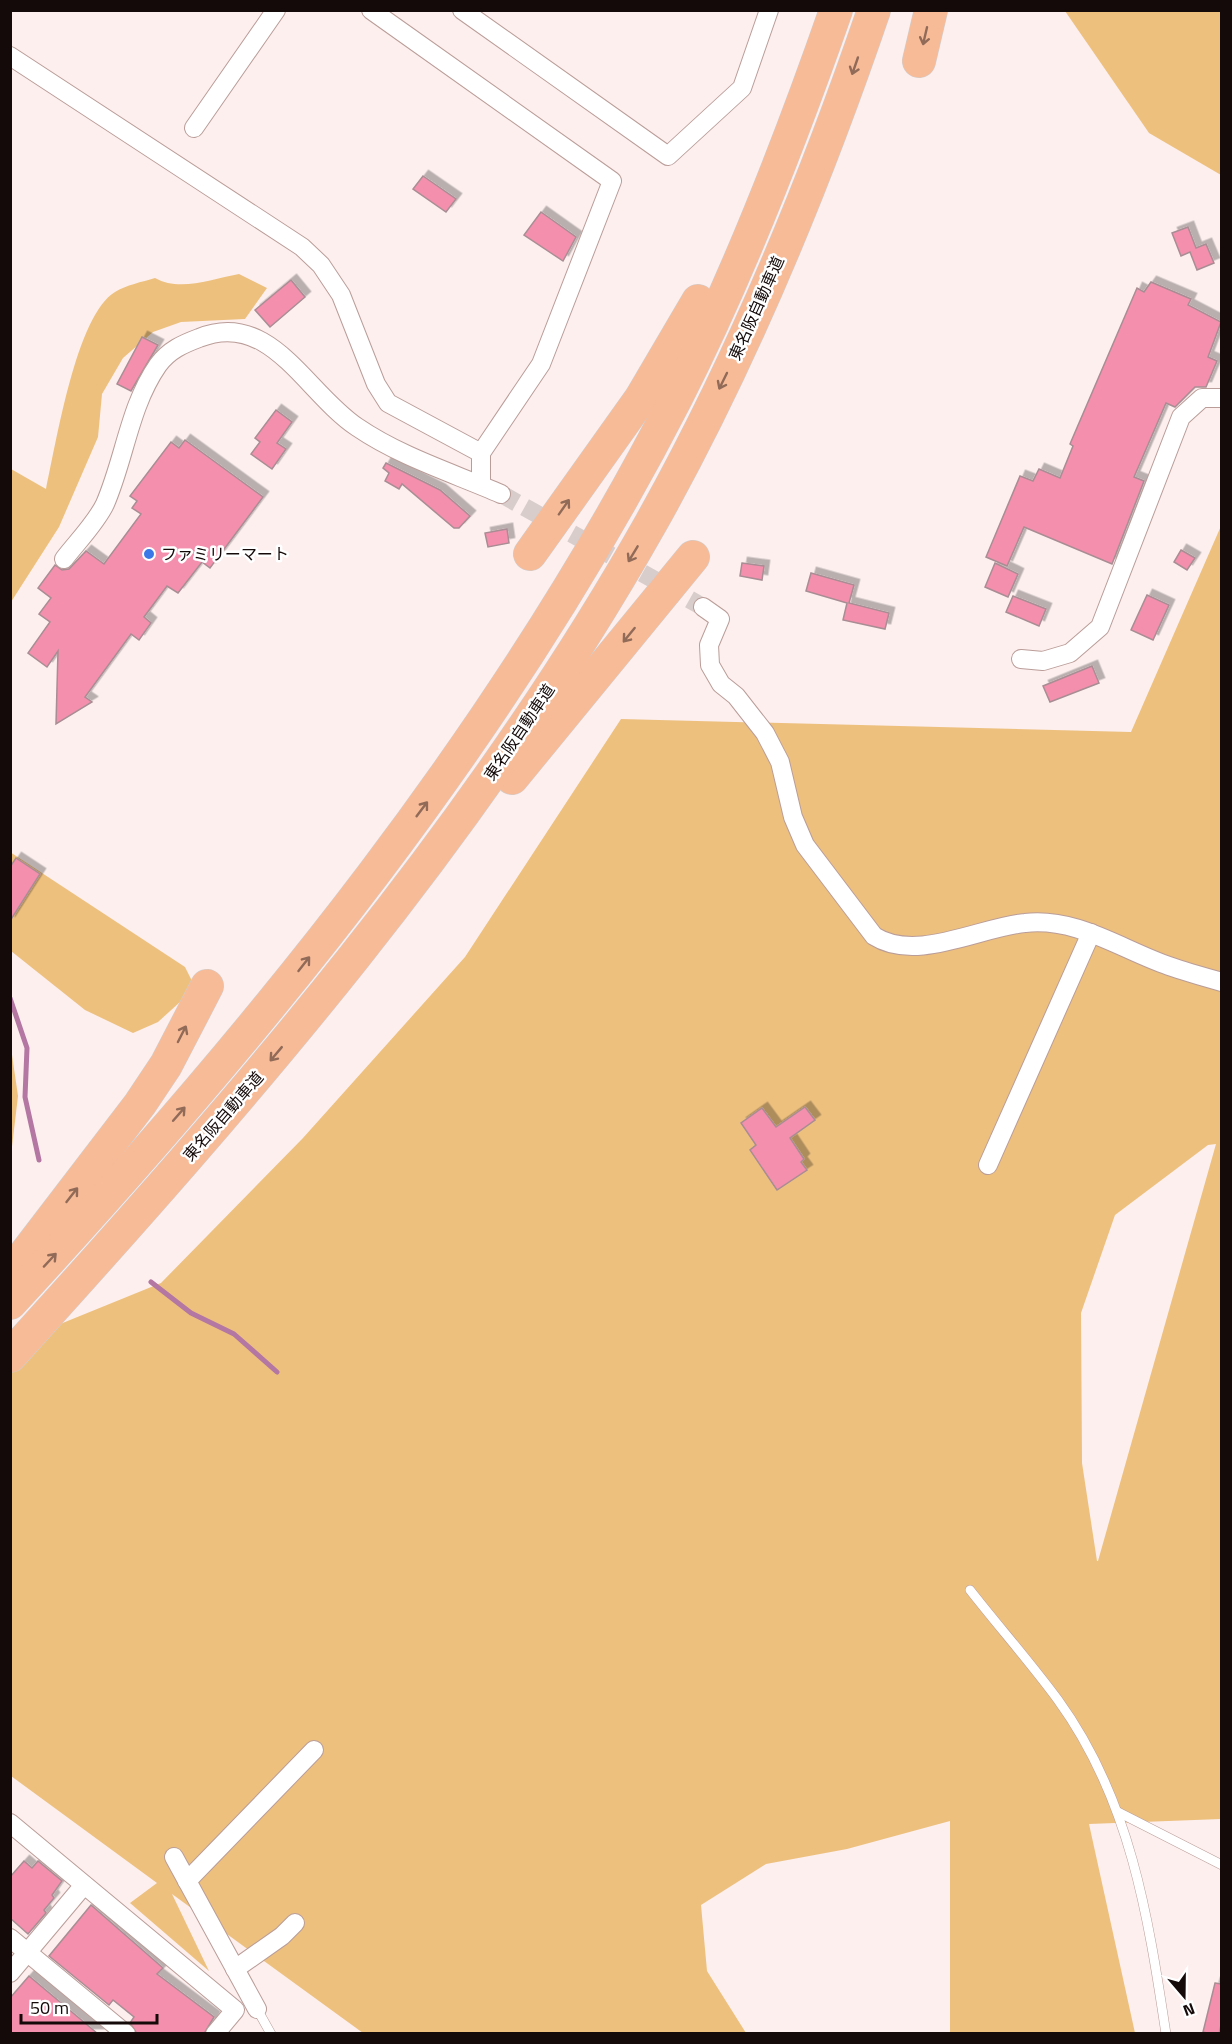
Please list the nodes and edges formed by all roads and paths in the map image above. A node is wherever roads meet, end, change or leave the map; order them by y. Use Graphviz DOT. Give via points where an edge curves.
graph roads {
  1 [pos="276,10"];
  2 [pos="370,10"];
  3 [pos="462,10"];
  4 [pos="770,10"];
  5 [pos="836,10"];
  6 [pos="874,10"];
  7 [pos="931,10"];
  8 [pos="10,56"];
  9 [pos="919,61"];
  10 [pos="818,63"];
  11 [pos="194,128"];
  12 [pos="1221,398"];
  13 [pos="481,453"];
  14 [pos="481,485"];
  15 [pos="501,494"];
  16 [pos="530,554"];
  17 [pos="693,557"];
  18 [pos="64,559"];
  19 [pos="703,607"];
  20 [pos="1021,660"];
  21 [pos="1091,933"];
  22 [pos="1221,982"];
  23 [pos="207,986"];
  24 [pos="307,1017"];
  25 [pos="988,1165"];
  26 [pos="10,1274"];
  27 [pos="10,1303"];
  28 [pos="10,1356"];
  29 [pos="970,1590"];
  30 [pos="314,1750"];
  31 [pos="1118,1812"];
  32 [pos="10,1823"];
  33 [pos="174,1857"];
  34 [pos="1221,1865"];
  35 [pos="187,1881"];
  36 [pos="84,1885"];
  37 [pos="295,1923"];
  38 [pos="10,1938"];
  39 [pos="28,1952"];
  40 [pos="236,1970"];
  41 [pos="10,1973"];
  42 [pos="208,1988"];
  43 [pos="257,2009"];
  44 [pos="126,2034"];
  45 [pos="215,2034"];
  46 [pos="271,2034"];
  47 [pos="1166,2034"];
  1 -- 11 [label="street"];
  2 -- 13 [label="street" via="612,181 542,364"];
  3 -- 4 [label="street" via="668,156 742,88"];
  5 -- 10 [label="highway"];
  6 -- 24 [label="highway, 東名阪自動車道, one-way" via="810,184 759,305 652,521 516,738 388,916"];
  7 -- 9 [label="highway, one-way"];
  8 -- 13 [label="street" via="302,247 321,265 342,295 376,384 388,403"];
  16 -- 10 [label="highway, one-way" via="677,341"];
  27 -- 10 [label="highway, one-way" via="282,991 365,886 502,695 593,549 676,396 776,174"];
  12 -- 20 [label="street" via="1202,398 1181,417 1100,627 1070,653 1043,662"];
  13 -- 14 [label="street"];
  14 -- 15 [label="street"];
  14 -- 18 [label="street" via="458,478 357,427 268,344 240,331 216,332 174,349 157,366 133,412 104,507"];
  17 -- 24 [label="highway, one-way" via="361,960"];
  19 -- 21 [label="street" via="720,619 709,645 710,665 721,684 736,696 765,733 780,762 793,817 806,845 874,936 896,945 929,944 1025,922 1065,924"];
  21 -- 22 [label="street" via="1168,966"];
  21 -- 25 [label="street"];
  26 -- 23 [label="highway, one-way" via="140,1104 166,1065"];
  24 -- 28 [label="highway, 東名阪自動車道, one-way"];
  29 -- 31 [label="lane" via="1059,1701 1092,1756"];
  30 -- 35 [label="street"];
  31 -- 34 [label="lane"];
  31 -- 47 [label="lane" via="1139,1876"];
  32 -- 36 [label="street"];
  33 -- 35 [label="street"];
  35 -- 40 [label="street"];
  36 -- 39 [label="street"];
  36 -- 42 [label="street"];
  37 -- 40 [label="street"];
  38 -- 39 [label="street"];
  39 -- 41 [label="street"];
  39 -- 44 [label="street"];
  40 -- 42 [label="street"];
  40 -- 43 [label="street"];
  42 -- 45 [label="street" via="235,2010"];
  43 -- 46 [label="lane"];
}
